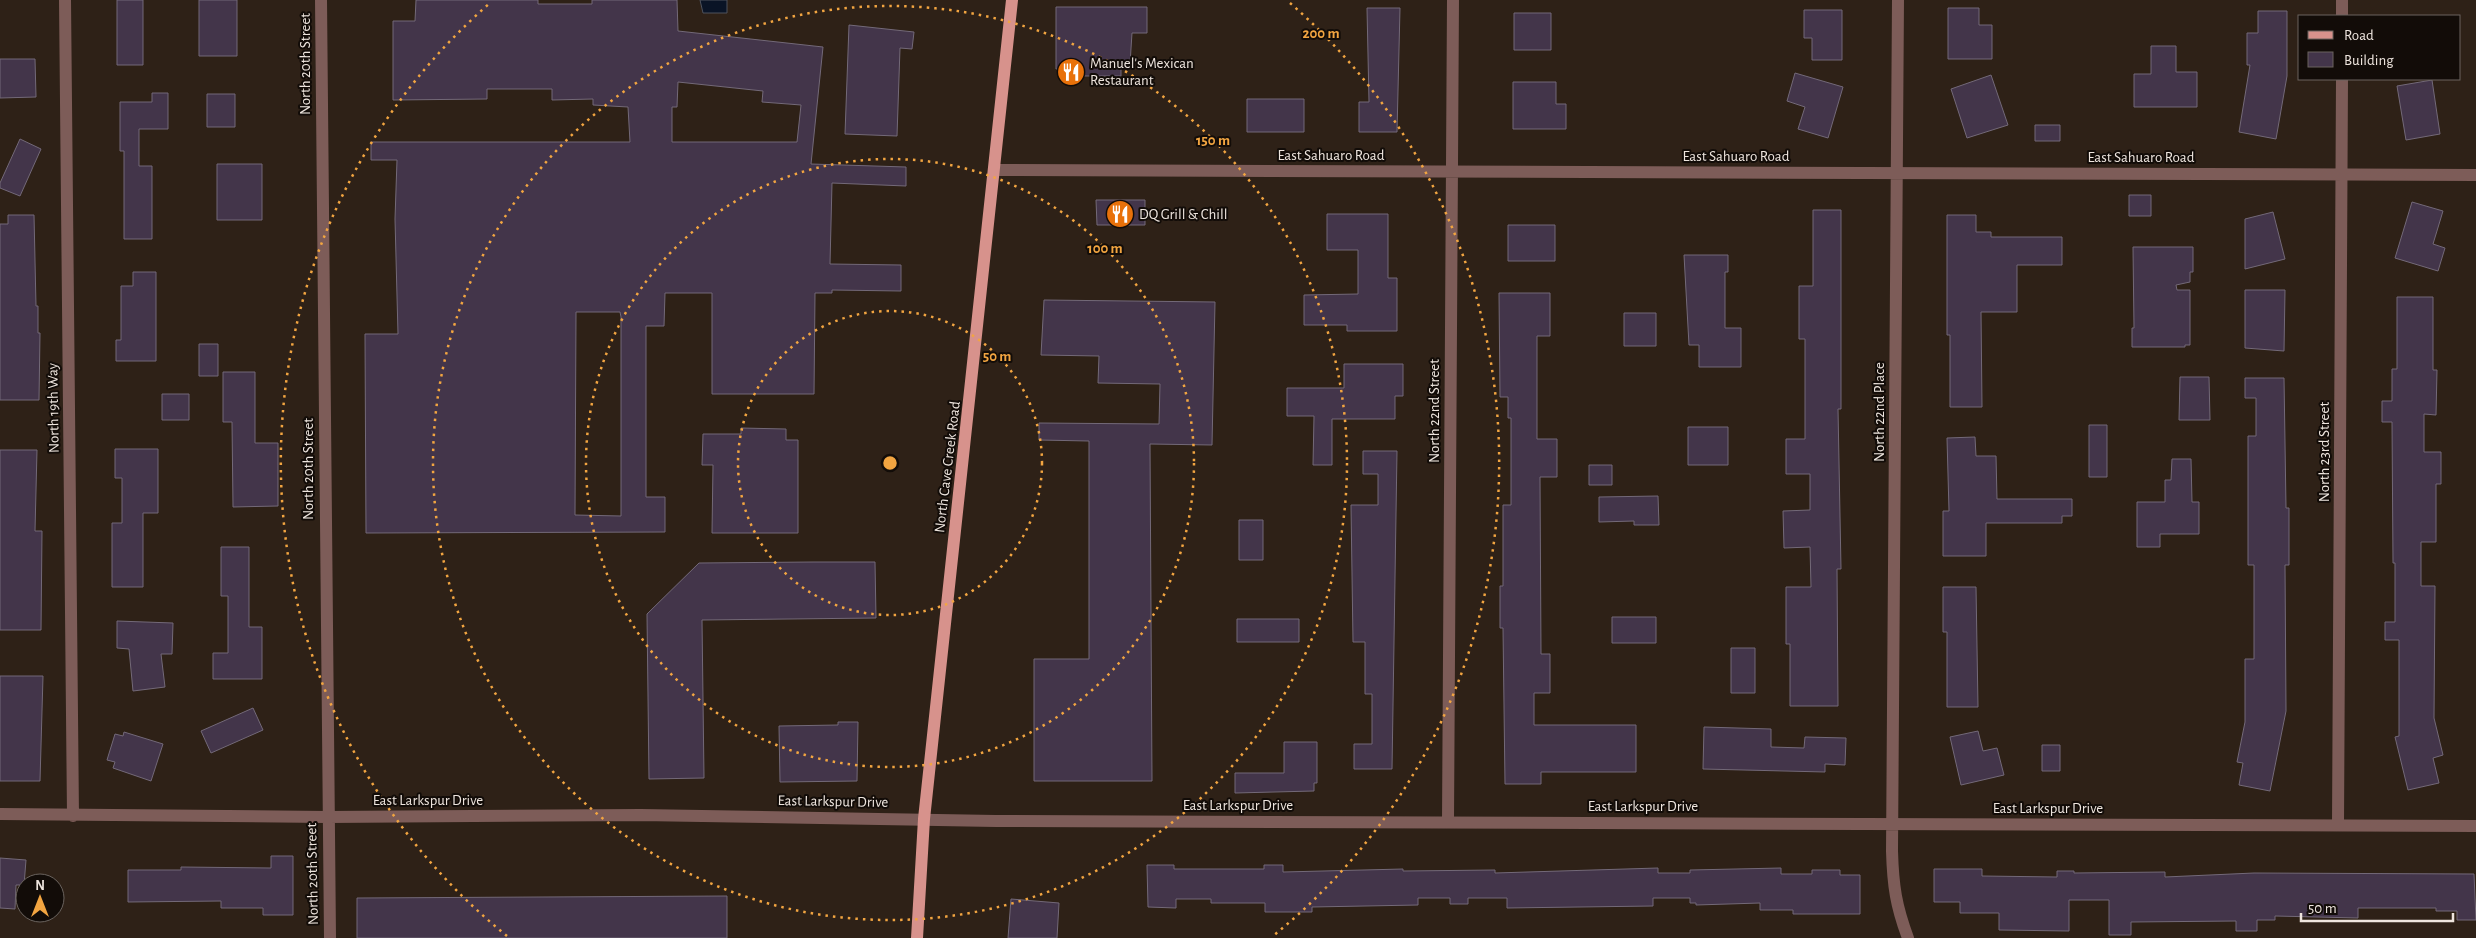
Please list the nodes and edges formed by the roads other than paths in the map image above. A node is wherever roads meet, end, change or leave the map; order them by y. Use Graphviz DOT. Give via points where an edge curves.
graph roads {
  1 [pos="65,0"];
  2 [pos="321,0"];
  3 [pos="1012,0"];
  4 [pos="1453,0"];
  5 [pos="1898,0"];
  6 [pos="2342,0"];
  7 [pos="2342,15"];
  8 [pos="2342,80"];
  9 [pos="996,170"];
  10 [pos="1452,172"];
  11 [pos="1896,173"];
  12 [pos="2342,174"];
  13 [pos="2476,175"];
  14 [pos="0,814"];
  15 [pos="73,816"];
  16 [pos="327,817"];
  17 [pos="924,819"];
  18 [pos="1448,821"];
  19 [pos="1892,824"];
  20 [pos="2338,825"];
  21 [pos="2476,826"];
  22 [pos="330,938"];
  23 [pos="917,938"];
  24 [pos="1908,938"];
  1 -- 15 [label="street, North 19th Way"];
  2 -- 16 [label="street, North 20th Street"];
  3 -- 9 [label="main road, North Cave Creek Road"];
  4 -- 10 [label="street, North 22nd Street"];
  5 -- 11 [label="street, North 22nd Place"];
  6 -- 7 [label="street"];
  8 -- 12 [label="street, North 23rd Street"];
  9 -- 10 [label="street, East Sahuaro Road"];
  9 -- 17 [label="main road, North Cave Creek Road"];
  10 -- 11 [label="street, East Sahuaro Road"];
  10 -- 18 [label="street, North 22nd Street"];
  11 -- 12 [label="street, East Sahuaro Road"];
  11 -- 19 [label="street, North 22nd Place"];
  12 -- 13 [label="street, East Sahuaro Road"];
  12 -- 20 [label="street, North 23rd Street"];
  14 -- 15 [label="street, East Larkspur Drive"];
  15 -- 16 [label="street, East Larkspur Drive"];
  16 -- 17 [label="street, East Larkspur Drive" via="641,815"];
  16 -- 22 [label="street, North 20th Street"];
  17 -- 18 [label="street, East Larkspur Drive"];
  17 -- 23 [label="main road, North Cave Creek Road"];
  18 -- 19 [label="street, East Larkspur Drive"];
  19 -- 20 [label="street, East Larkspur Drive"];
  19 -- 24 [label="street" via="1893,882 1897,908"];
  20 -- 21 [label="street, East Larkspur Drive"];
}
